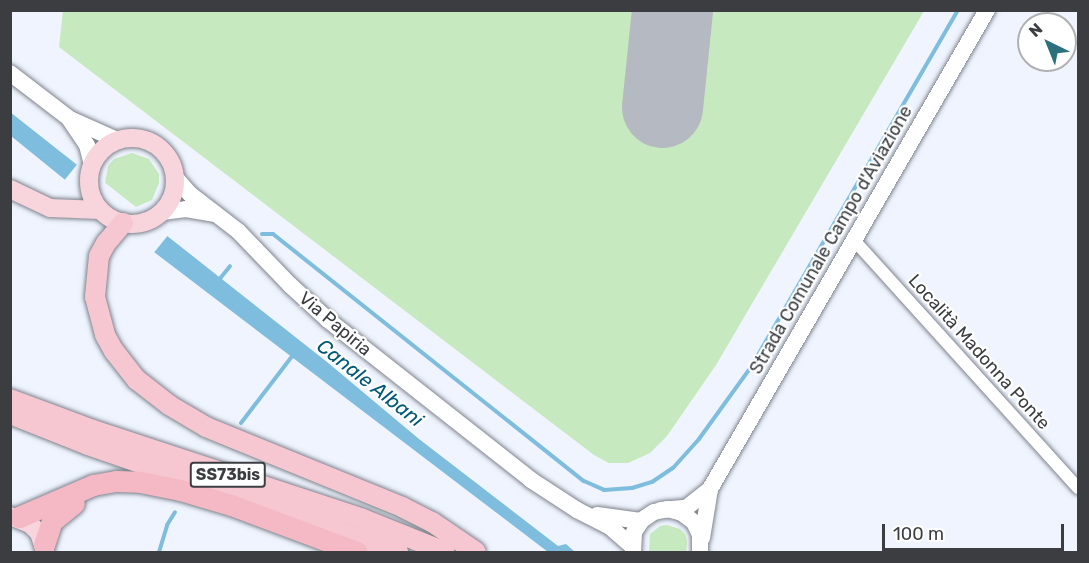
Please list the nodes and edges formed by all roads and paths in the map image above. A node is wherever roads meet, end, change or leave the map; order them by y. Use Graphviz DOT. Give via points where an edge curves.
graph roads {
  1 [pos="987,10"];
  2 [pos="10,73"];
  3 [pos="70,119"];
  4 [pos="117,140"];
  5 [pos="92,165"];
  6 [pos="175,177"];
  7 [pos="89,188"];
  8 [pos="10,189"];
  9 [pos="50,208"];
  10 [pos="100,210"];
  11 [pos="162,212"];
  12 [pos="217,215"];
  13 [pos="123,223"];
  14 [pos="853,239"];
  15 [pos="10,399"];
  16 [pos="10,414"];
  17 [pos="1078,488"];
  18 [pos="710,489"];
  19 [pos="577,510"];
  20 [pos="661,510"];
  21 [pos="15,516"];
  22 [pos="641,521"];
  23 [pos="701,547"];
  24 [pos="44,549"];
  25 [pos="632,549"];
  26 [pos="338,552"];
  27 [pos="357,552"];
  28 [pos="398,552"];
  29 [pos="445,552"];
  30 [pos="476,552"];
  1 -- 14 [label="main road, Strada Comunale Campo d'Aviazione"];
  2 -- 3 [label="main road, Via Papiria"];
  3 -- 4 [label="main road, Via Papiria"];
  3 -- 5 [label="main road, Via Papiria" via="87,145"];
  4 -- 5 [label="main road" via="98,154"];
  4 -- 6 [label="main road, Via Papiria" via="143,139 156,145 167,154"];
  5 -- 7 [label="main road, Via Papiria"];
  6 -- 11 [label="main road" via="174,193"];
  6 -- 12 [label="main road, Via Papiria"];
  7 -- 9 [label="main road" via="74,200"];
  7 -- 10 [label="main road"];
  8 -- 9 [label="main road"];
  9 -- 10 [label="main road"];
  10 -- 13 [label="main road"];
  11 -- 12 [label="main road, Via Papiria" via="186,209"];
  11 -- 13 [label="main road, Via Papiria" via="149,221"];
  12 -- 19 [label="main road, Via Papiria" via="328,320 531,480"];
  13 -- 30 [label="highway" via="99,256 95,297 105,335 137,380 206,427 402,507"];
  14 -- 17 [label="street, Località Madonna Ponte"];
  14 -- 18 [label="main road, Strada Comunale Campo d'Aviazione"];
  15 -- 29 [label="highway, SS73bis" via="363,519"];
  16 -- 28 [label="highway, SS73bis" via="88,445"];
  18 -- 20 [label="main road, Strada Comunale Campo d'Aviazione" via="686,508"];
  18 -- 23 [label="main road, Strada Comunale Campo d'Aviazione"];
  19 -- 22 [label="main road, Via Papiria"];
  19 -- 25 [label="main road, Via Papiria" via="610,527"];
  20 -- 22 [label="main road, Strada Comunale Campo d'Aviazione"];
  20 -- 23 [label="main road" via="675,510 688,517 698,528"];
  21 -- 24 [label="main road" via="39,533"];
  21 -- 27 [label="highway" via="93,485 140,482 231,505"];
  22 -- 25 [label="main road" via="634,532"];
  24 -- 26 [label="highway" via="52,521 70,505 95,494 131,490 200,503"];
}
